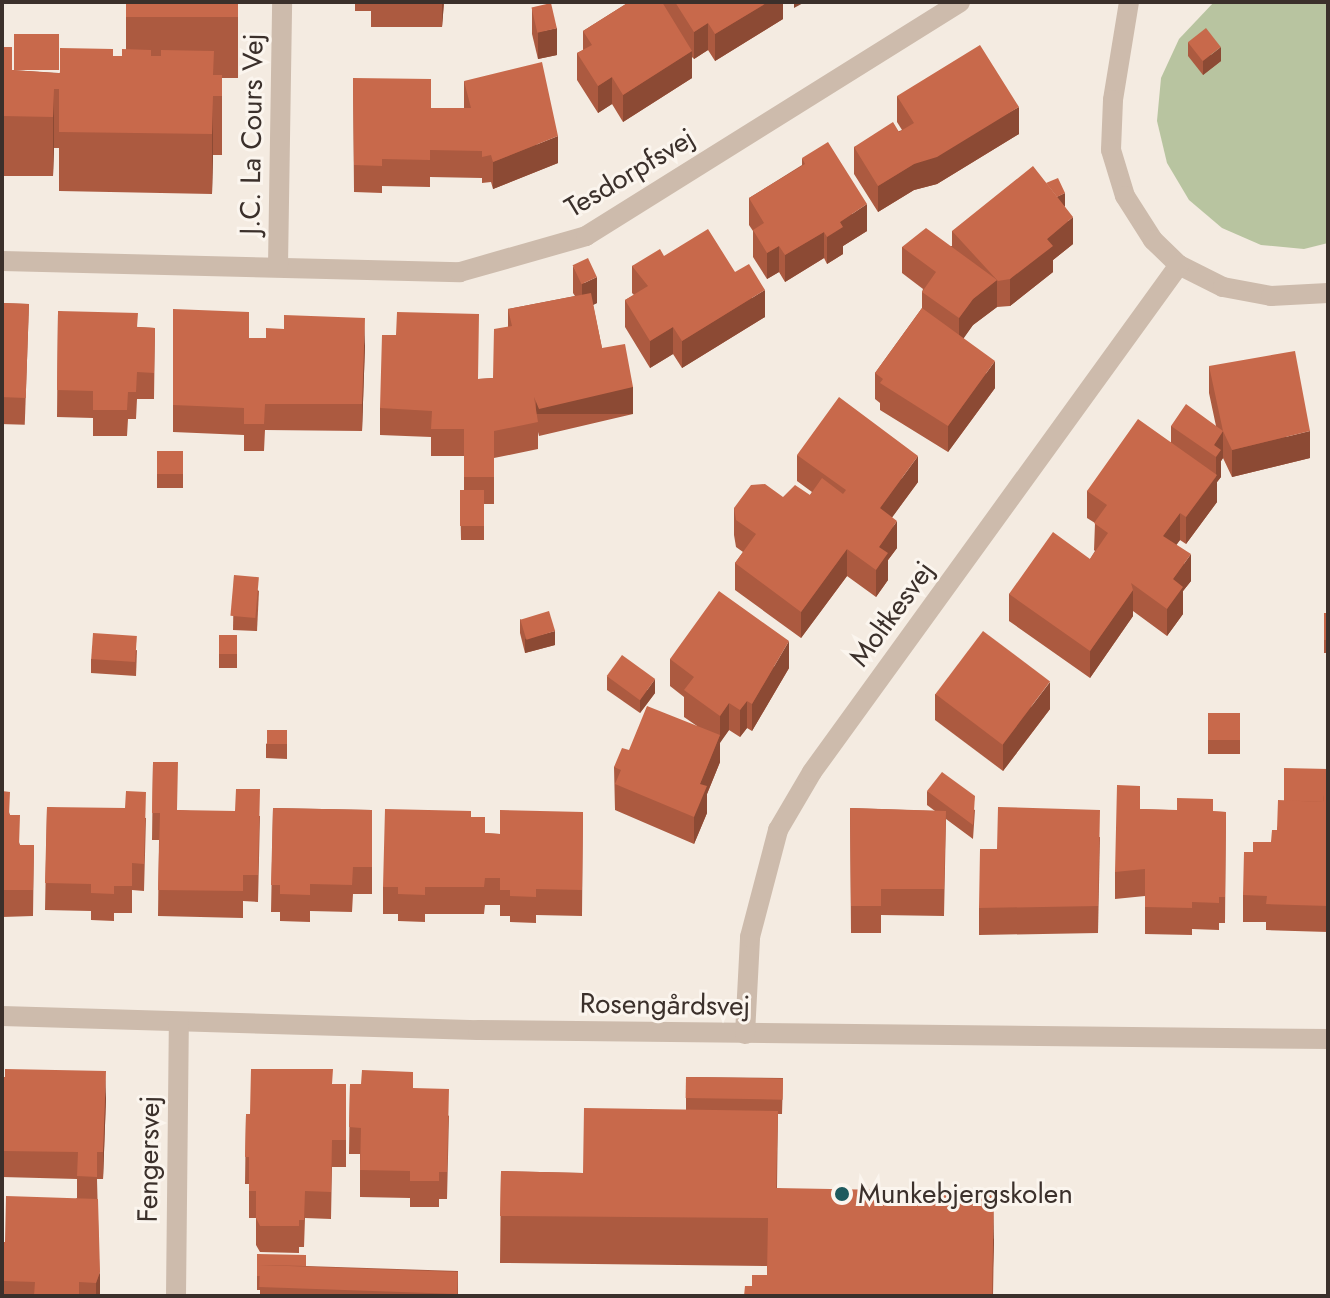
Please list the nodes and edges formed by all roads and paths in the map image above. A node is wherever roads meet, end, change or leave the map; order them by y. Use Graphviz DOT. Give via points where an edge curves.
graph roads {
  1 [pos="282,2"];
  2 [pos="960,2"];
  3 [pos="1129,2"];
  4 [pos="2,261"];
  5 [pos="1179,265"];
  6 [pos="278,266"];
  7 [pos="1328,293"];
  8 [pos="2,1016"];
  9 [pos="179,1022"];
  10 [pos="745,1034"];
  11 [pos="1328,1039"];
  12 [pos="176,1296"];
  1 -- 6 [label="street, J.C. La Cours Vej"];
  2 -- 6 [label="street, Tesdorpfsvej" via="586,236 460,272"];
  3 -- 5 [label="street" via="1111,150 1125,196 1153,240"];
  4 -- 6 [label="street, Tesdorpfsvej"];
  5 -- 7 [label="street" via="1223,287 1271,296"];
  5 -- 10 [label="street, Moltkesvej" via="812,772 778,830 750,937"];
  8 -- 9 [label="street, Rosengårdsvej"];
  9 -- 10 [label="street, Rosengårdsvej"];
  9 -- 12 [label="street, Fengersvej"];
  10 -- 11 [label="street, Rosengårdsvej"];
}
